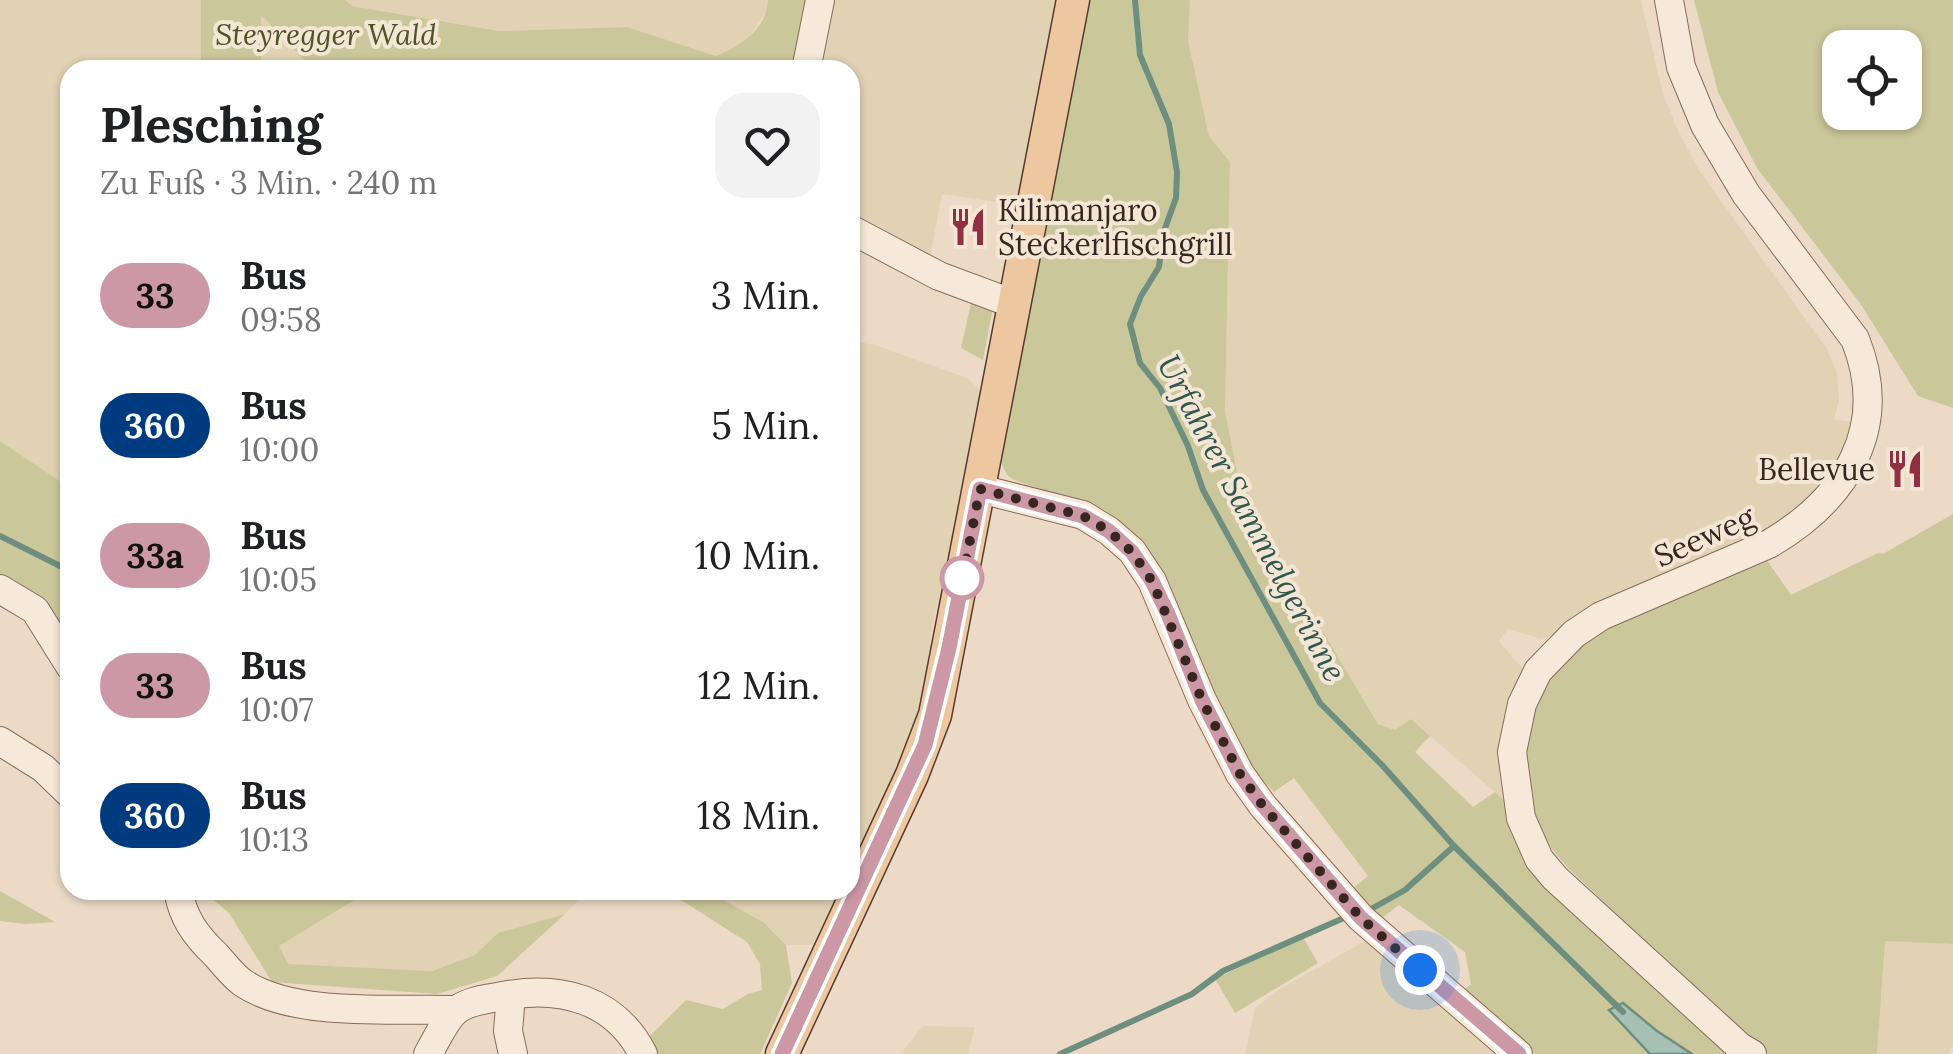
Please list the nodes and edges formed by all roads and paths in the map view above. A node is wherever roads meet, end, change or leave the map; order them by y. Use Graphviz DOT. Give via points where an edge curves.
graph roads {
  1 [pos="820,0"];
  2 [pos="1073,0"];
  3 [pos="1669,0"];
  4 [pos="808,60"];
  5 [pos="860,234"];
  6 [pos="1014,304"];
  7 [pos="980,489"];
  8 [pos="0,589"];
  9 [pos="60,650"];
  10 [pos="0,741"];
  11 [pos="60,784"];
  12 [pos="860,885"];
  13 [pos="853,900"];
  14 [pos="180,902"];
  15 [pos="511,995"];
  16 [pos="456,1010"];
  17 [pos="428,1054"];
  18 [pos="513,1054"];
  19 [pos="643,1054"];
  20 [pos="782,1054"];
  21 [pos="1518,1054"];
  22 [pos="1752,1054"];
  1 -- 4 [label="street"];
  2 -- 6 [label="main road"];
  3 -- 22 [label="street, Seeweg" via="1681,67 1705,125 1746,194 1855,339 1870,407 1850,468 1834,494 1795,529 1601,616 1557,650 1522,704 1514,731 1514,780 1525,832 1555,878"];
  5 -- 6 [label="street" via="939,276"];
  6 -- 7 [label="main road"];
  7 -- 12 [label="main road" via="925,745"];
  7 -- 21 [label="street" via="1083,516 1132,552 1152,581 1240,774 1261,803 1361,918"];
  8 -- 9 [label="street" via="35,610"];
  10 -- 11 [label="street"];
  13 -- 20 [label="main road"];
  14 -- 16 [label="street" via="208,948 243,982 273,996 326,1006"];
  15 -- 16 [label="street"];
  15 -- 18 [label="street"];
  15 -- 19 [label="street" via="556,992 590,1001 614,1015"];
  16 -- 17 [label="street"];
}
